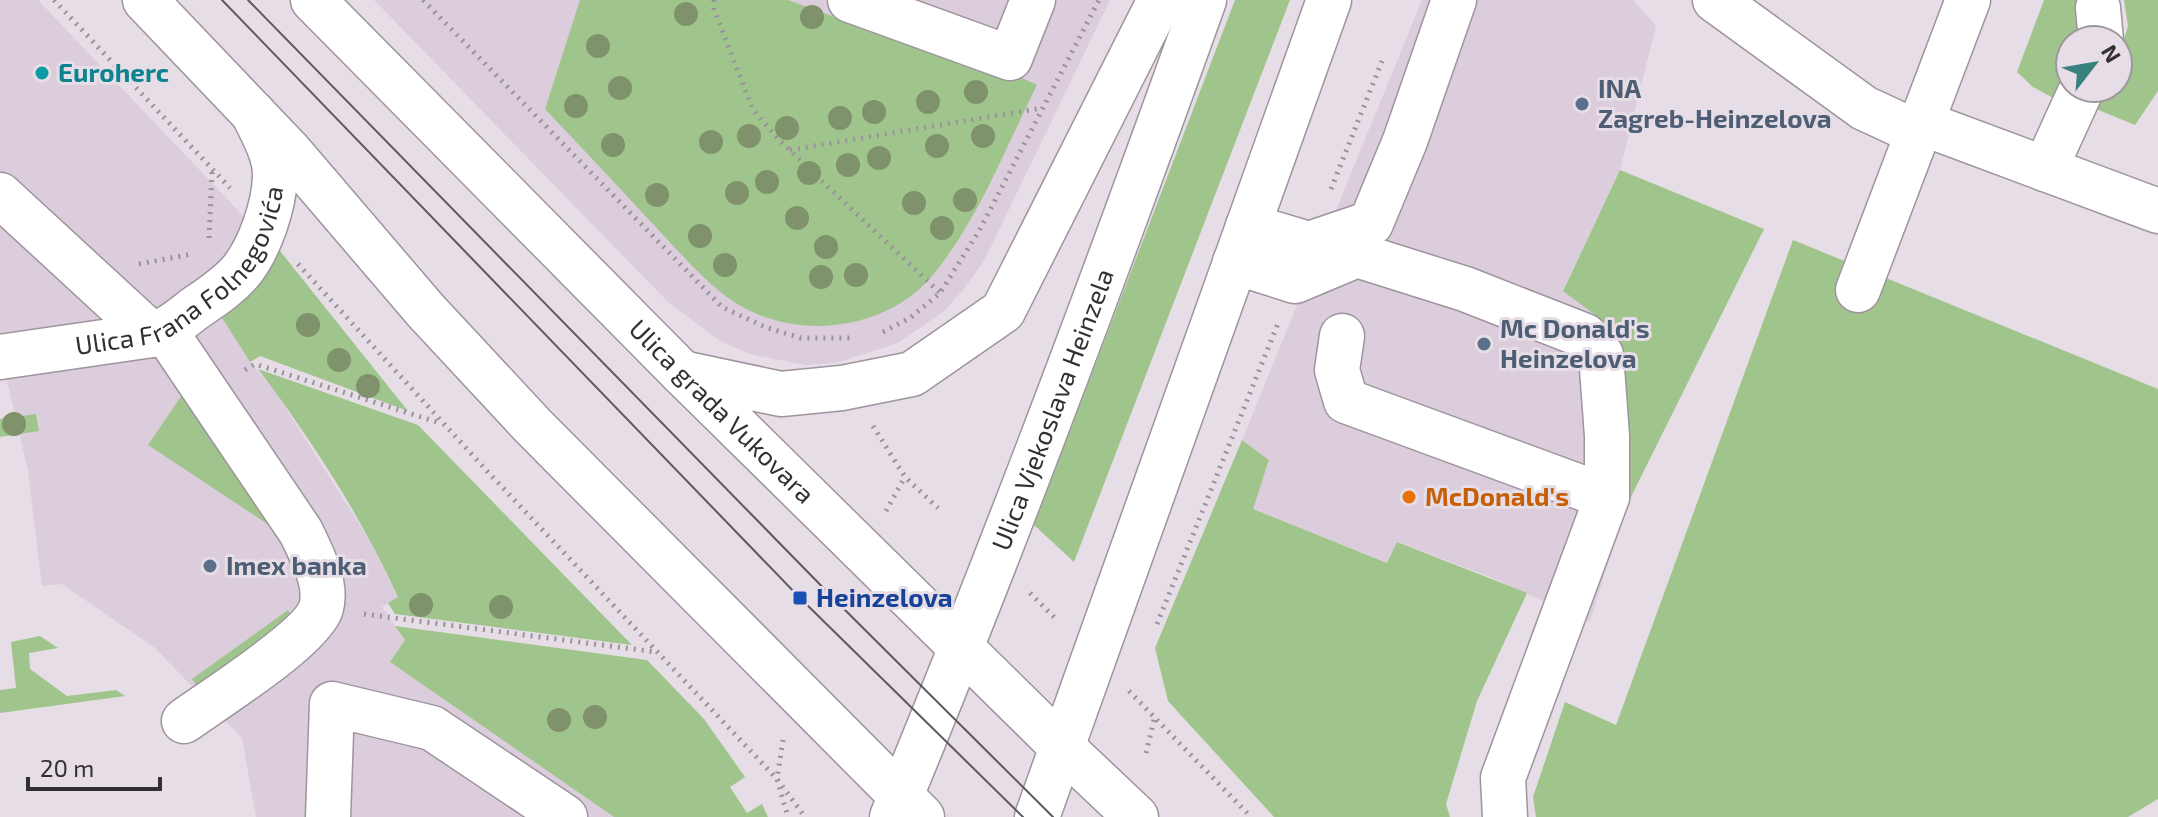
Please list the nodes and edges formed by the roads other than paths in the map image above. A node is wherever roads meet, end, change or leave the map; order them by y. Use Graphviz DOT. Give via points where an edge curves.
graph roads {
  1 [pos="145,0"];
  2 [pos="313,0"];
  3 [pos="850,0"];
  4 [pos="1033,0"];
  5 [pos="1160,0"];
  6 [pos="1204,0"];
  7 [pos="1329,0"];
  8 [pos="1454,0"];
  9 [pos="1715,0"];
  10 [pos="1968,0"];
  11 [pos="918,12"];
  12 [pos="2075,104"];
  13 [pos="253,113"];
  14 [pos="1920,128"];
  15 [pos="2045,169"];
  16 [pos="0,195"];
  17 [pos="2158,211"];
  18 [pos="1242,244"];
  19 [pos="1858,290"];
  20 [pos="158,333"];
  21 [pos="1342,336"];
  22 [pos="0,357"];
  23 [pos="682,373"];
  24 [pos="1607,497"];
  25 [pos="960,648"];
  26 [pos="184,721"];
  27 [pos="1062,747"];
  28 [pos="905,810"];
  29 [pos="328,817"];
  30 [pos="565,817"];
  31 [pos="1037,817"];
  32 [pos="1136,817"];
  33 [pos="1505,817"];
  1 -- 13 [label="main road"];
  2 -- 23 [label="main road, Ulica grada Vukovara"];
  3 -- 11 [label="main road"];
  4 -- 11 [label="main road" via="1010,58"];
  5 -- 23 [label="main road" via="1003,311 912,374 842,388 781,394"];
  6 -- 25 [label="main road, Ulica Vjekoslava Heinzela"];
  7 -- 18 [label="main road"];
  8 -- 18 [label="main road" via="1371,223 1309,244"];
  9 -- 14 [label="main road" via="1864,108"];
  10 -- 14 [label="main road"];
  12 -- 15 [label="main road"];
  13 -- 20 [label="main road, Ulica Frana Folnegovića" via="276,174 253,252 220,290"];
  13 -- 28 [label="main road" via="533,426"];
  14 -- 15 [label="main road"];
  14 -- 19 [label="main road"];
  15 -- 17 [label="main road"];
  16 -- 20 [label="main road"];
  18 -- 24 [label="main road" via="1295,281 1357,255 1465,289 1585,336 1601,355"];
  18 -- 27 [label="main road"];
  20 -- 22 [label="main road, Ulica Frana Folnegovića"];
  20 -- 26 [label="main road" via="208,395 301,532 318,572 322,607 307,630"];
  21 -- 24 [label="main road" via="1337,370 1346,401"];
  23 -- 25 [label="main road, Ulica grada Vukovara"];
  24 -- 33 [label="main road" via="1503,778"];
  25 -- 27 [label="main road, Ulica grada Vukovara"];
  25 -- 28 [label="main road, Ulica Vjekoslava Heinzela"];
  27 -- 31 [label="main road"];
  27 -- 32 [label="main road, Ulica grada Vukovara"];
  29 -- 30 [label="main road" via="332,704 432,728"];
}
